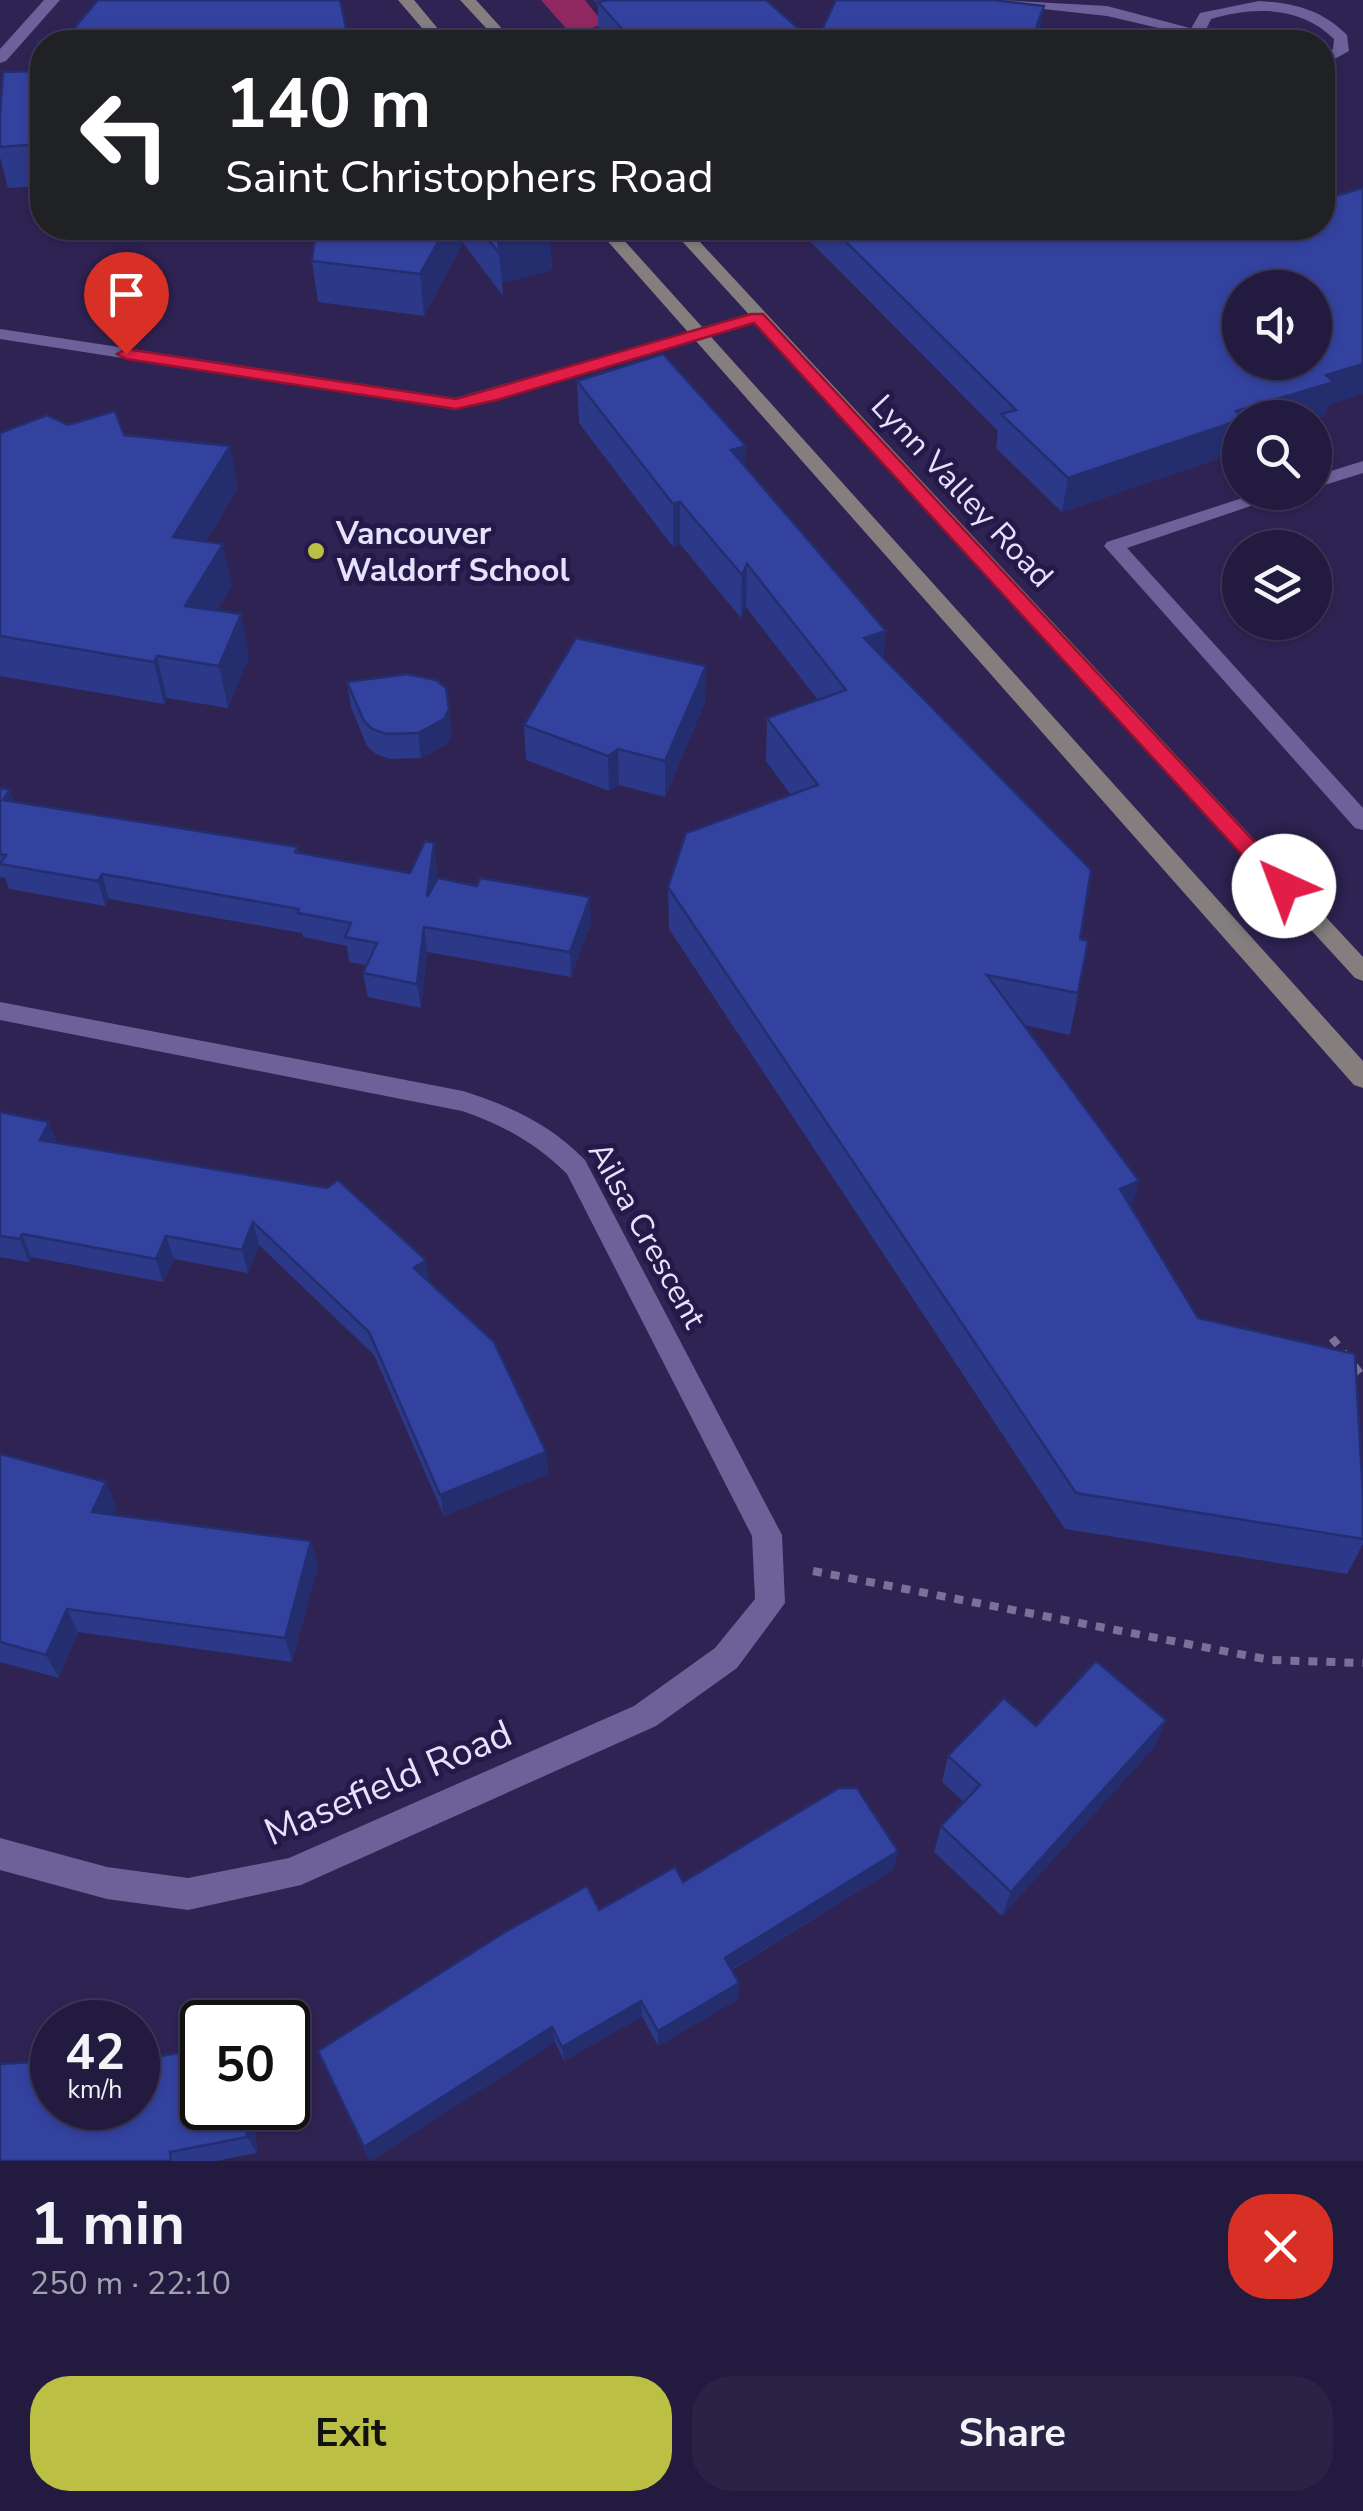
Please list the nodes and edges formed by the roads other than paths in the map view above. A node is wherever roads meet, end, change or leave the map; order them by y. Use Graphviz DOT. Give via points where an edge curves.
graph roads {
  1 [pos="52,0"];
  2 [pos="406,0"];
  3 [pos="468,0"];
  4 [pos="1008,0"];
  5 [pos="432,30"];
  6 [pos="496,30"];
  7 [pos="1174,30"];
  8 [pos="1201,30"];
  9 [pos="1335,54"];
  10 [pos="0,58"];
  11 [pos="615,240"];
  12 [pos="689,240"];
  13 [pos="757,317"];
  14 [pos="0,334"];
  15 [pos="699,335"];
  16 [pos="1363,467"];
  17 [pos="1332,477"];
  18 [pos="1227,510"];
  19 [pos="1363,822"];
  20 [pos="1363,972"];
  21 [pos="0,1011"];
  22 [pos="1363,1078"];
  23 [pos="726,1658"];
  24 [pos="0,1854"];
  1 -- 10 [label="street"];
  2 -- 5 [label="main road"];
  3 -- 6 [label="main road"];
  4 -- 7 [label="street" via="1107,11"];
  8 -- 9 [label="street" via="1205,16 1230,5 1292,6 1334,25 1342,38"];
  11 -- 15 [label="main road"];
  12 -- 13 [label="main road, Lynn Valley Road"];
  13 -- 15 [label="street"];
  13 -- 20 [label="main road, Lynn Valley Road"];
  14 -- 15 [label="street" via="456,404"];
  15 -- 22 [label="main road"];
  16 -- 17 [label="street"];
  18 -- 19 [label="street" via="1114,546"];
  21 -- 23 [label="street, Ailsa Crescent" via="464,1101 550,1139 576,1166 767,1536 770,1604"];
  23 -- 24 [label="street, Masefield Road" via="644,1716 290,1874 188,1894 106,1883"];
}
